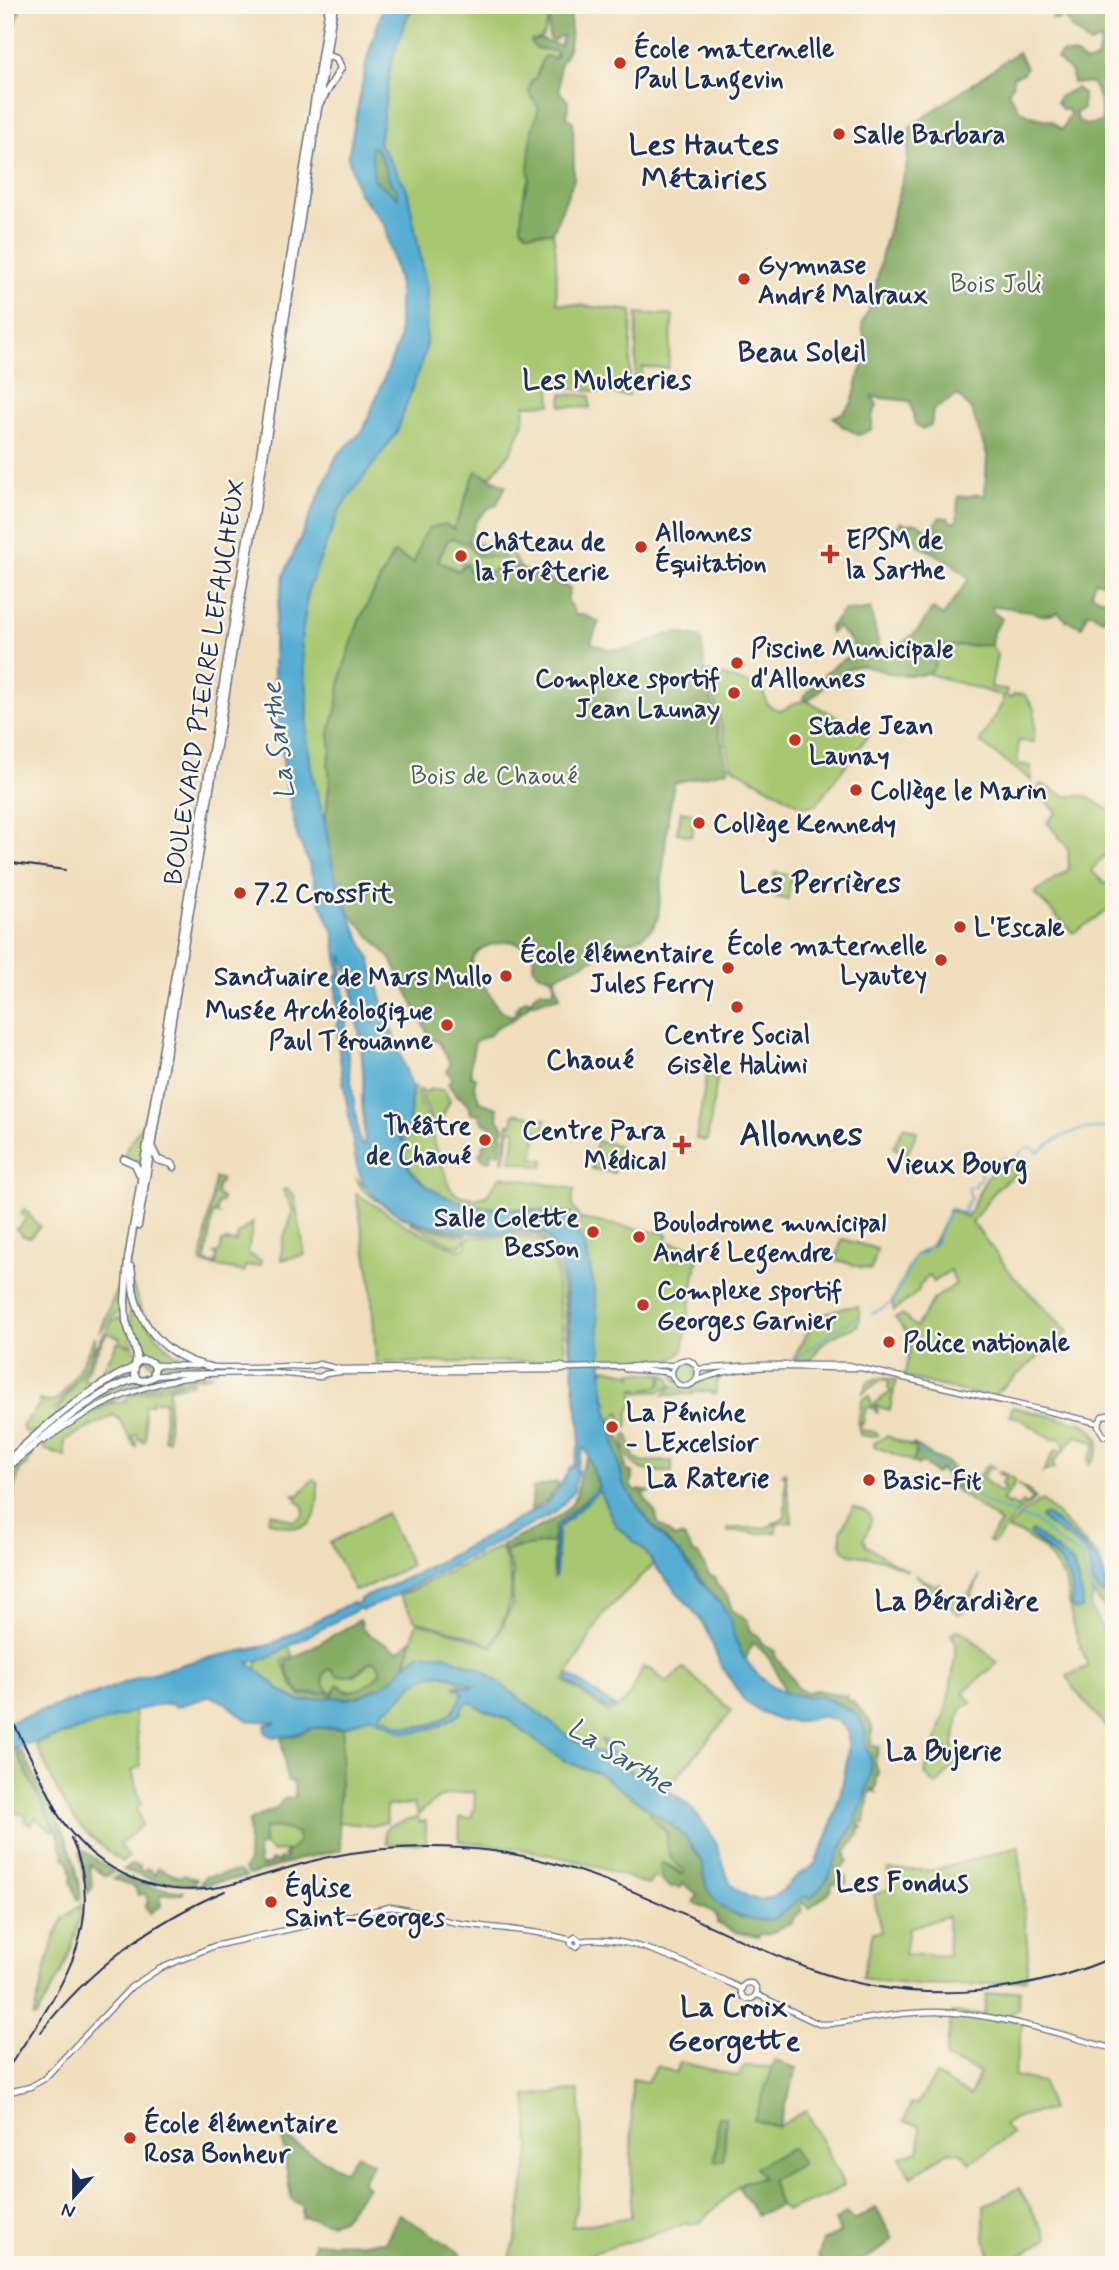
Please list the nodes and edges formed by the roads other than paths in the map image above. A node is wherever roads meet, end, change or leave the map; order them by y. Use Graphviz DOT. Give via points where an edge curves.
graph roads {
  1 [pos="331,5"];
  2 [pos="324,55"];
  3 [pos="317,111"];
  4 [pos="252,521"];
  5 [pos="151,1146"];
  6 [pos="124,1159"];
  7 [pos="174,1167"];
  8 [pos="140,1180"];
  9 [pos="131,1267"];
  10 [pos="147,1360"];
  11 [pos="135,1365"];
  12 [pos="153,1365"];
  13 [pos="675,1365"];
  14 [pos="211,1367"];
  15 [pos="315,1367"];
  16 [pos="606,1368"];
  17 [pos="860,1368"];
  18 [pos="698,1369"];
  19 [pos="325,1370"];
  20 [pos="225,1373"];
  21 [pos="672,1375"];
  22 [pos="318,1376"];
  23 [pos="153,1377"];
  24 [pos="137,1378"];
  25 [pos="696,1381"];
  26 [pos="1114,1414"];
  27 [pos="1098,1423"];
  28 [pos="1114,1437"];
  29 [pos="15,1462"];
  30 [pos="5,1463"];
  31 [pos="5,1470"];
  32 [pos="742,1989"];
  33 [pos="756,1994"];
  34 [pos="1114,2049"];
  35 [pos="5,2093"];
  1 -- 2 [label="main road, BOULEVARD PIERRE LEFAUCHEUX"];
  2 -- 3 [label="main road, BOULEVARD PIERRE LEFAUCHEUX"];
  2 -- 3 [label="main road" via="337,59 341,68"];
  2 -- 4 [label="main road, BOULEVARD PIERRE LEFAUCHEUX"];
  3 -- 4 [label="main road, BOULEVARD PIERRE LEFAUCHEUX"];
  4 -- 5 [label="main road, BOULEVARD PIERRE LEFAUCHEUX"];
  4 -- 8 [label="main road, BOULEVARD PIERRE LEFAUCHEUX"];
  5 -- 7 [label="main road" via="158,1160"];
  5 -- 9 [label="main road, BOULEVARD PIERRE LEFAUCHEUX"];
  6 -- 8 [label="main road" via="136,1165"];
  8 -- 11 [label="main road, BOULEVARD PIERRE LEFAUCHEUX" via="125,1301 137,1355"];
  9 -- 10 [label="main road, BOULEVARD PIERRE LEFAUCHEUX" via="131,1325"];
  9 -- 14 [label="main road" via="139,1310 155,1336 173,1353"];
  10 -- 11 [label="main road"];
  10 -- 12 [label="main road"];
  11 -- 24 [label="main road"];
  11 -- 30 [label="main road" via="77,1401"];
  12 -- 14 [label="main road"];
  12 -- 23 [label="main road"];
  13 -- 16 [label="main road"];
  13 -- 18 [label="main road" via="688,1361"];
  13 -- 21 [label="main road"];
  14 -- 15 [label="main road"];
  15 -- 19 [label="main road" via="321,1364"];
  15 -- 22 [label="main road"];
  16 -- 19 [label="main road"];
  16 -- 21 [label="main road"];
  17 -- 18 [label="main road" via="758,1365"];
  17 -- 25 [label="main road" via="741,1369"];
  17 -- 27 [label="main road"];
  18 -- 25 [label="main road"];
  19 -- 22 [label="main road"];
  20 -- 22 [label="main road"];
  20 -- 23 [label="main road"];
  20 -- 29 [label="main road" via="180,1379 124,1395 72,1420"];
  21 -- 25 [label="main road" via="683,1386"];
  23 -- 24 [label="main road"];
  24 -- 29 [label="main road" via="108,1390"];
  26 -- 27 [label="main road" via="1105,1415"];
  27 -- 28 [label="main road" via="1102,1435"];
  29 -- 31 [label="main road"];
  32 -- 33 [label="main road" via="748,1998"];
  32 -- 33 [label="main road" via="752,1983"];
  32 -- 35 [label="main road" via="646,1947 594,1940 580,1941 575,1947 571,1940 554,1935 450,1922 390,1907 237,1940 175,1961 131,1987 39,2082"];
  33 -- 34 [label="main road" via="824,2024 904,2013 971,2015 1016,2022"];
}
